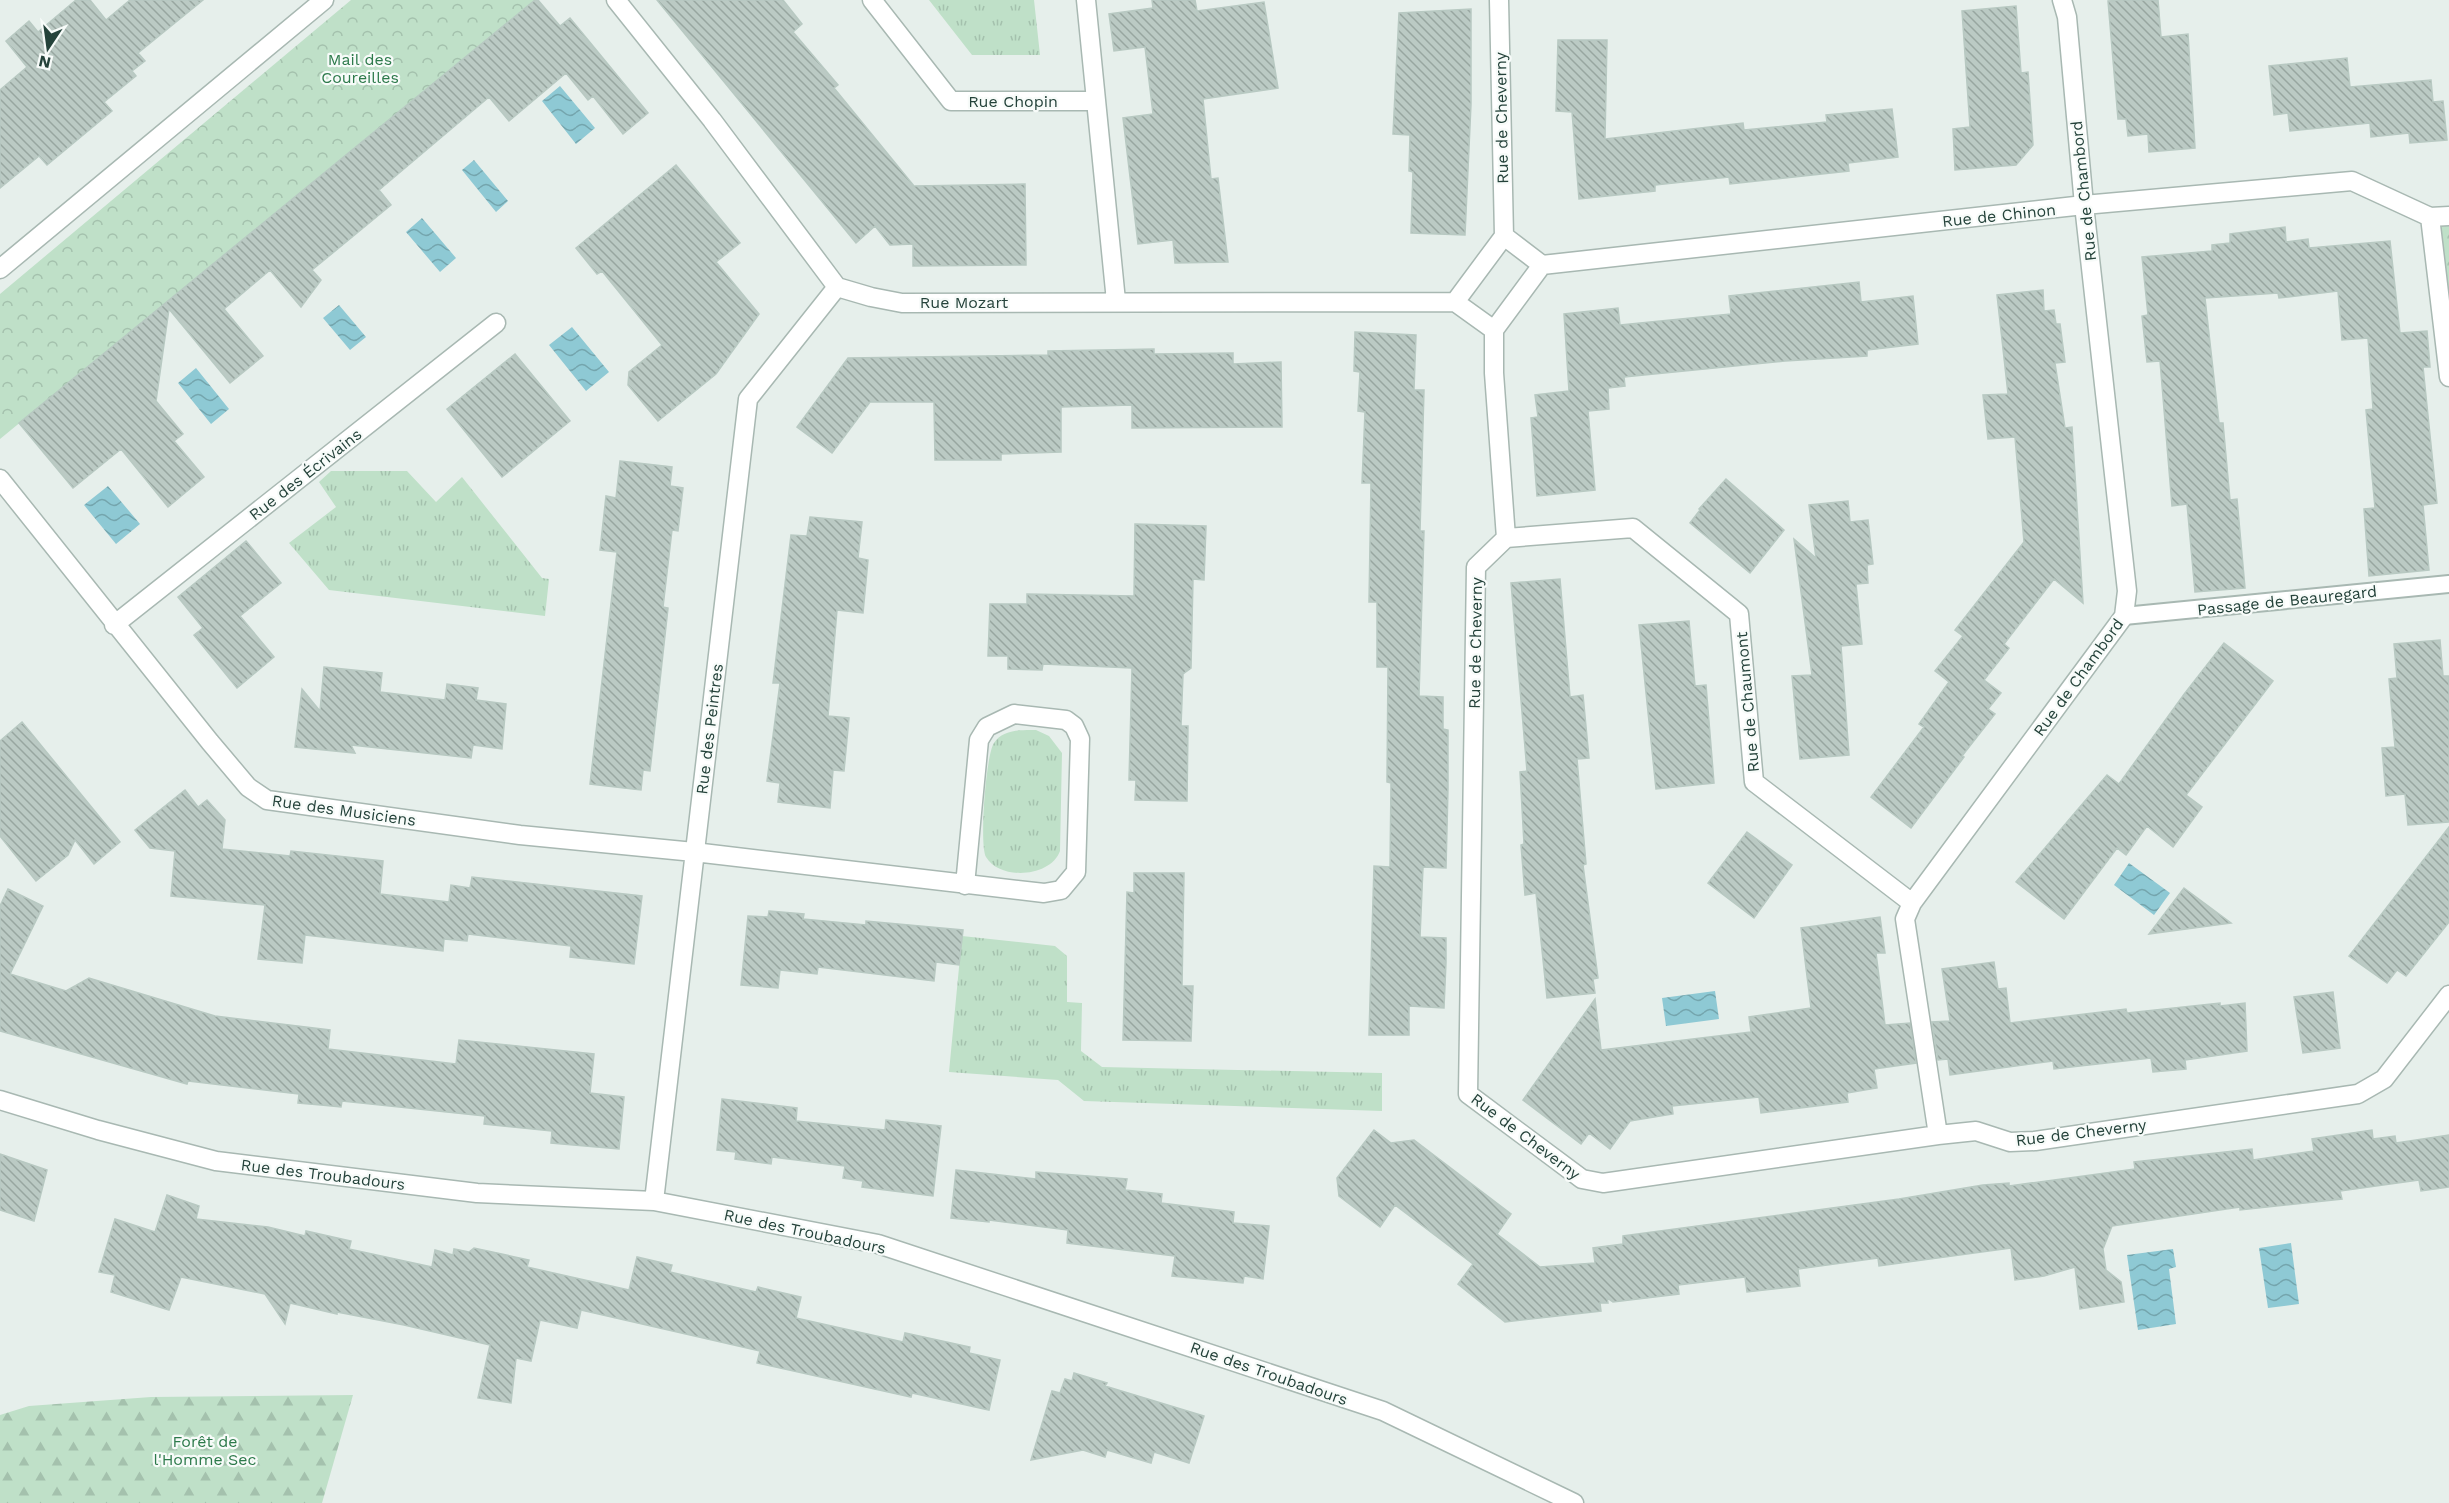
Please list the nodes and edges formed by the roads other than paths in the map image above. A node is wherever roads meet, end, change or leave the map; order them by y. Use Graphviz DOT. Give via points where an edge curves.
graph roads {
  1 [pos="324,0"];
  2 [pos="616,0"];
  3 [pos="872,0"];
  4 [pos="1086,0"];
  5 [pos="1499,0"];
  6 [pos="2062,0"];
  7 [pos="1096,101"];
  8 [pos="2084,205"];
  9 [pos="2449,216"];
  10 [pos="2430,218"];
  11 [pos="1504,236"];
  12 [pos="1542,265"];
  13 [pos="0,269"];
  14 [pos="837,287"];
  15 [pos="1116,301"];
  16 [pos="1455,302"];
  17 [pos="496,324"];
  18 [pos="1494,330"];
  19 [pos="2449,377"];
  20 [pos="0,479"];
  21 [pos="1506,538"];
  22 [pos="2449,584"];
  23 [pos="2124,616"];
  24 [pos="114,625"];
  25 [pos="694,852"];
  26 [pos="965,885"];
  27 [pos="1912,903"];
  28 [pos="2449,995"];
  29 [pos="0,1100"];
  30 [pos="1938,1135"];
  31 [pos="654,1201"];
  32 [pos="1574,1503"];
  1 -- 13 [label="street"];
  2 -- 14 [label="street"];
  3 -- 7 [label="street, Rue Chopin" via="951,101"];
  4 -- 7 [label="street"];
  5 -- 11 [label="street, Rue de Cheverny"];
  6 -- 8 [label="street, Rue de Chambord" via="2067,17"];
  7 -- 15 [label="street"];
  8 -- 10 [label="street, Rue de Chinon" via="2352,181"];
  8 -- 12 [label="street, Rue de Chinon"];
  8 -- 23 [label="street, Rue de Chambord" via="2127,591"];
  9 -- 10 [label="street"];
  10 -- 19 [label="street"];
  11 -- 12 [label="street"];
  11 -- 16 [label="street"];
  12 -- 18 [label="street"];
  14 -- 15 [label="street, Rue Mozart" via="902,303"];
  14 -- 25 [label="street, Rue des Peintres" via="748,399"];
  15 -- 16 [label="street, Rue Mozart"];
  16 -- 18 [label="street"];
  17 -- 24 [label="street, Rue des Écrivains"];
  18 -- 21 [label="street"];
  20 -- 24 [label="street, Rue des Musiciens"];
  21 -- 27 [label="street, Rue de Chaumont" via="1633,528 1739,614 1754,782"];
  21 -- 30 [label="street, Rue de Cheverny" via="1476,567 1468,1094 1582,1179 1604,1183"];
  22 -- 23 [label="lane, Passage de Beauregard"];
  23 -- 27 [label="street, Rue de Chambord"];
  24 -- 25 [label="street, Rue des Musiciens" via="248,788 267,800 520,835"];
  25 -- 26 [label="street, Rue des Musiciens"];
  25 -- 31 [label="street, Rue des Peintres"];
  26 -- 26 [label="street, Rue des Musiciens" via="979,740 987,727 1014,714 1066,720 1074,726 1080,740 1076,872 1061,890 1044,893"];
  27 -- 30 [label="street, Rue de Chambord" via="1905,919"];
  28 -- 30 [label="street, Rue de Cheverny" via="2384,1078 2358,1094 2035,1141 2010,1142 1976,1131"];
  29 -- 31 [label="street, Rue des Troubadours" via="216,1161 477,1193"];
  31 -- 32 [label="street, Rue des Troubadours" via="878,1244 1161,1336 1383,1411"];
}
